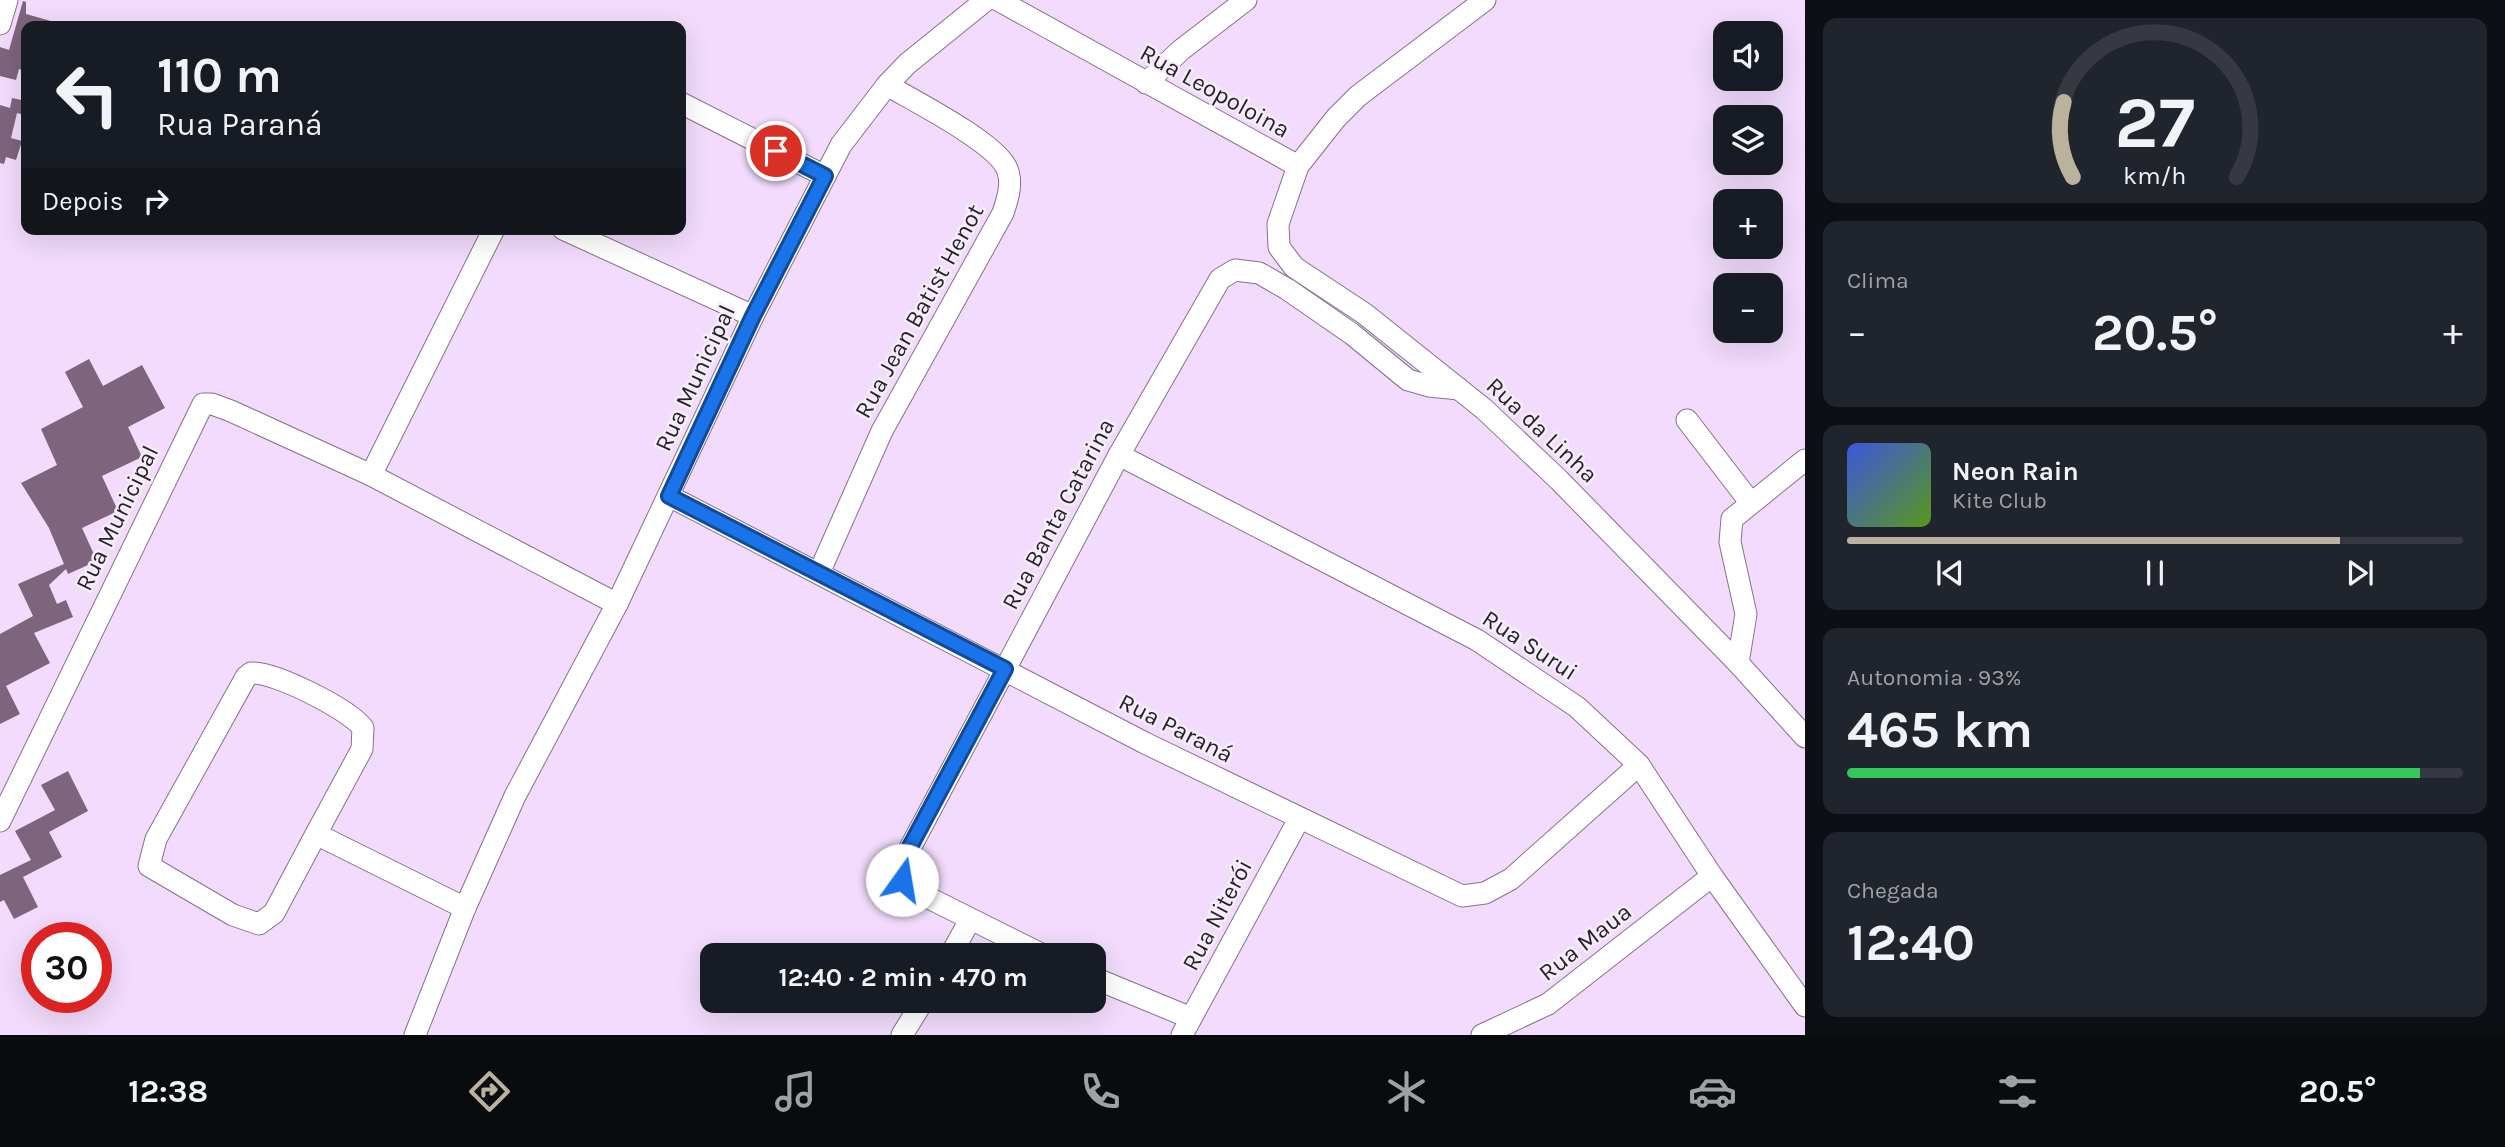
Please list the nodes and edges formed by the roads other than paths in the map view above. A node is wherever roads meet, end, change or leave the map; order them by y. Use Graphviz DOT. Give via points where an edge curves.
graph roads {
  1 [pos="6,0"];
  2 [pos="986,0"];
  3 [pos="998,0"];
  4 [pos="1246,0"];
  5 [pos="1485,0"];
  6 [pos="962,7"];
  7 [pos="0,24"];
  8 [pos="1146,83"];
  9 [pos="887,85"];
  10 [pos="686,106"];
  11 [pos="1298,166"];
  12 [pos="825,176"];
  13 [pos="491,235"];
  14 [pos="577,235"];
  15 [pos="753,316"];
  16 [pos="1459,388"];
  17 [pos="1687,420"];
  18 [pos="1119,455"];
  19 [pos="1805,460"];
  20 [pos="371,475"];
  21 [pos="669,496"];
  22 [pos="1750,502"];
  23 [pos="819,573"];
  24 [pos="617,604"];
  25 [pos="1738,663"];
  26 [pos="1005,669"];
  27 [pos="1805,737"];
  28 [pos="1639,765"];
  29 [pos="1299,819"];
  30 [pos="0,821"];
  31 [pos="316,834"];
  32 [pos="1712,876"];
  33 [pos="465,908"];
  34 [pos="970,920"];
  35 [pos="957,943"];
  36 [pos="1018,943"];
  37 [pos="1106,984"];
  38 [pos="1805,1006"];
  39 [pos="915,1013"];
  40 [pos="1187,1027"];
  41 [pos="415,1035"];
  42 [pos="902,1035"];
  43 [pos="1482,1035"];
  1 -- 7 [label="street"];
  2 -- 6 [label="street, Rua Municipal"];
  3 -- 8 [label="street, Rua Leopoloina"];
  4 -- 8 [label="street"];
  5 -- 11 [label="street, Rua Leopoloina" via="1358,96"];
  6 -- 9 [label="street, Rua Municipal"];
  8 -- 11 [label="street, Rua Leopoloina"];
  9 -- 12 [label="street, Rua Municipal" via="841,145"];
  9 -- 23 [label="street, Rua Jean Batist Henot" via="998,158 1006,165 1010,187 1003,213 882,431"];
  10 -- 12 [label="street"];
  11 -- 16 [label="street, Rua da Linha" via="1277,234 1286,260 1365,314"];
  12 -- 15 [label="street, Rua Municipal"];
  13 -- 20 [label="street"];
  14 -- 15 [label="street"];
  15 -- 21 [label="street, Rua Municipal"];
  16 -- 18 [label="street, Rua Banta Catarina" via="1408,380 1287,289 1259,273 1236,270 1216,284"];
  16 -- 25 [label="street, Rua da Linha" via="1559,480"];
  17 -- 22 [label="street"];
  18 -- 26 [label="street, Rua Banta Catarina"];
  18 -- 28 [label="street, Rua Surui" via="1477,640 1577,706"];
  19 -- 22 [label="street"];
  20 -- 24 [label="street, Rua Municipal"];
  20 -- 30 [label="street, Rua Municipal" via="231,411 203,404"];
  21 -- 23 [label="street, Rua Paraná"];
  21 -- 24 [label="street, Rua Municipal"];
  22 -- 25 [label="street" via="1732,519 1730,529 1746,614"];
  23 -- 26 [label="street, Rua Paraná"];
  24 -- 33 [label="street, Rua Municipal" via="515,796"];
  25 -- 27 [label="street, Rua da Linha"];
  26 -- 29 [label="street, Rua Paraná"];
  26 -- 34 [label="street, Rua Banta Catarina" via="901,865 904,884"];
  28 -- 29 [label="street, Rua Paraná" via="1531,864 1497,888 1468,897 1447,892"];
  28 -- 32 [label="street, Rua Surui"];
  29 -- 40 [label="street, Rua Niterói"];
  31 -- 31 [label="street" via="362,749 363,728 358,720 314,696 268,675 251,673 156,839 149,866 233,915 259,924 274,913"];
  31 -- 33 [label="street"];
  32 -- 38 [label="street, Rua Surui"];
  32 -- 43 [label="street, Rua Maua" via="1559,996 1528,1016"];
  33 -- 41 [label="street, Rua Municipal"];
  34 -- 35 [label="street"];
  34 -- 36 [label="street, Rua Banta Catarina"];
  37 -- 40 [label="street"];
  39 -- 42 [label="street"];
}
